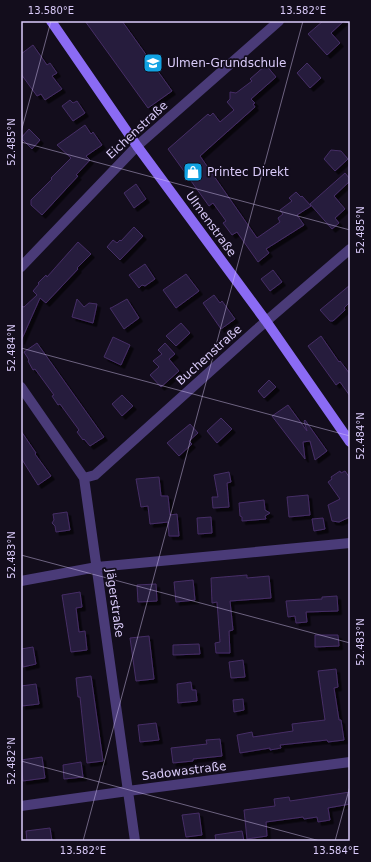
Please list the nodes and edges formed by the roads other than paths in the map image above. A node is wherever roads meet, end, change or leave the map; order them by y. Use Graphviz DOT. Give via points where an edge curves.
graph roads {
  1 [pos="51,21"];
  2 [pos="279,21"];
  3 [pos="137,146"];
  4 [pos="350,249"];
  5 [pos="21,267"];
  6 [pos="266,321"];
  7 [pos="21,387"];
  8 [pos="350,442"];
  9 [pos="84,478"];
  10 [pos="350,543"];
  11 [pos="97,567"];
  12 [pos="21,581"];
  13 [pos="350,762"];
  14 [pos="128,791"];
  15 [pos="21,806"];
  16 [pos="135,841"];
  1 -- 3 [label="street, Ulmenstraße"];
  2 -- 3 [label="street, Eichenstraße"];
  3 -- 5 [label="street, Eichenstraße"];
  3 -- 6 [label="street, Ulmenstraße"];
  4 -- 6 [label="street, Buchenstraße"];
  6 -- 8 [label="street, Ulmenstraße"];
  6 -- 9 [label="street, Buchenstraße" via="95,475"];
  7 -- 9 [label="street, Jägerstraße"];
  9 -- 11 [label="street, Jägerstraße"];
  10 -- 11 [label="street"];
  11 -- 12 [label="street"];
  11 -- 14 [label="street, Jägerstraße"];
  13 -- 14 [label="street, Sadowastraße"];
  14 -- 15 [label="street, Sadowastraße"];
  14 -- 16 [label="street, Jägerstraße"];
}
